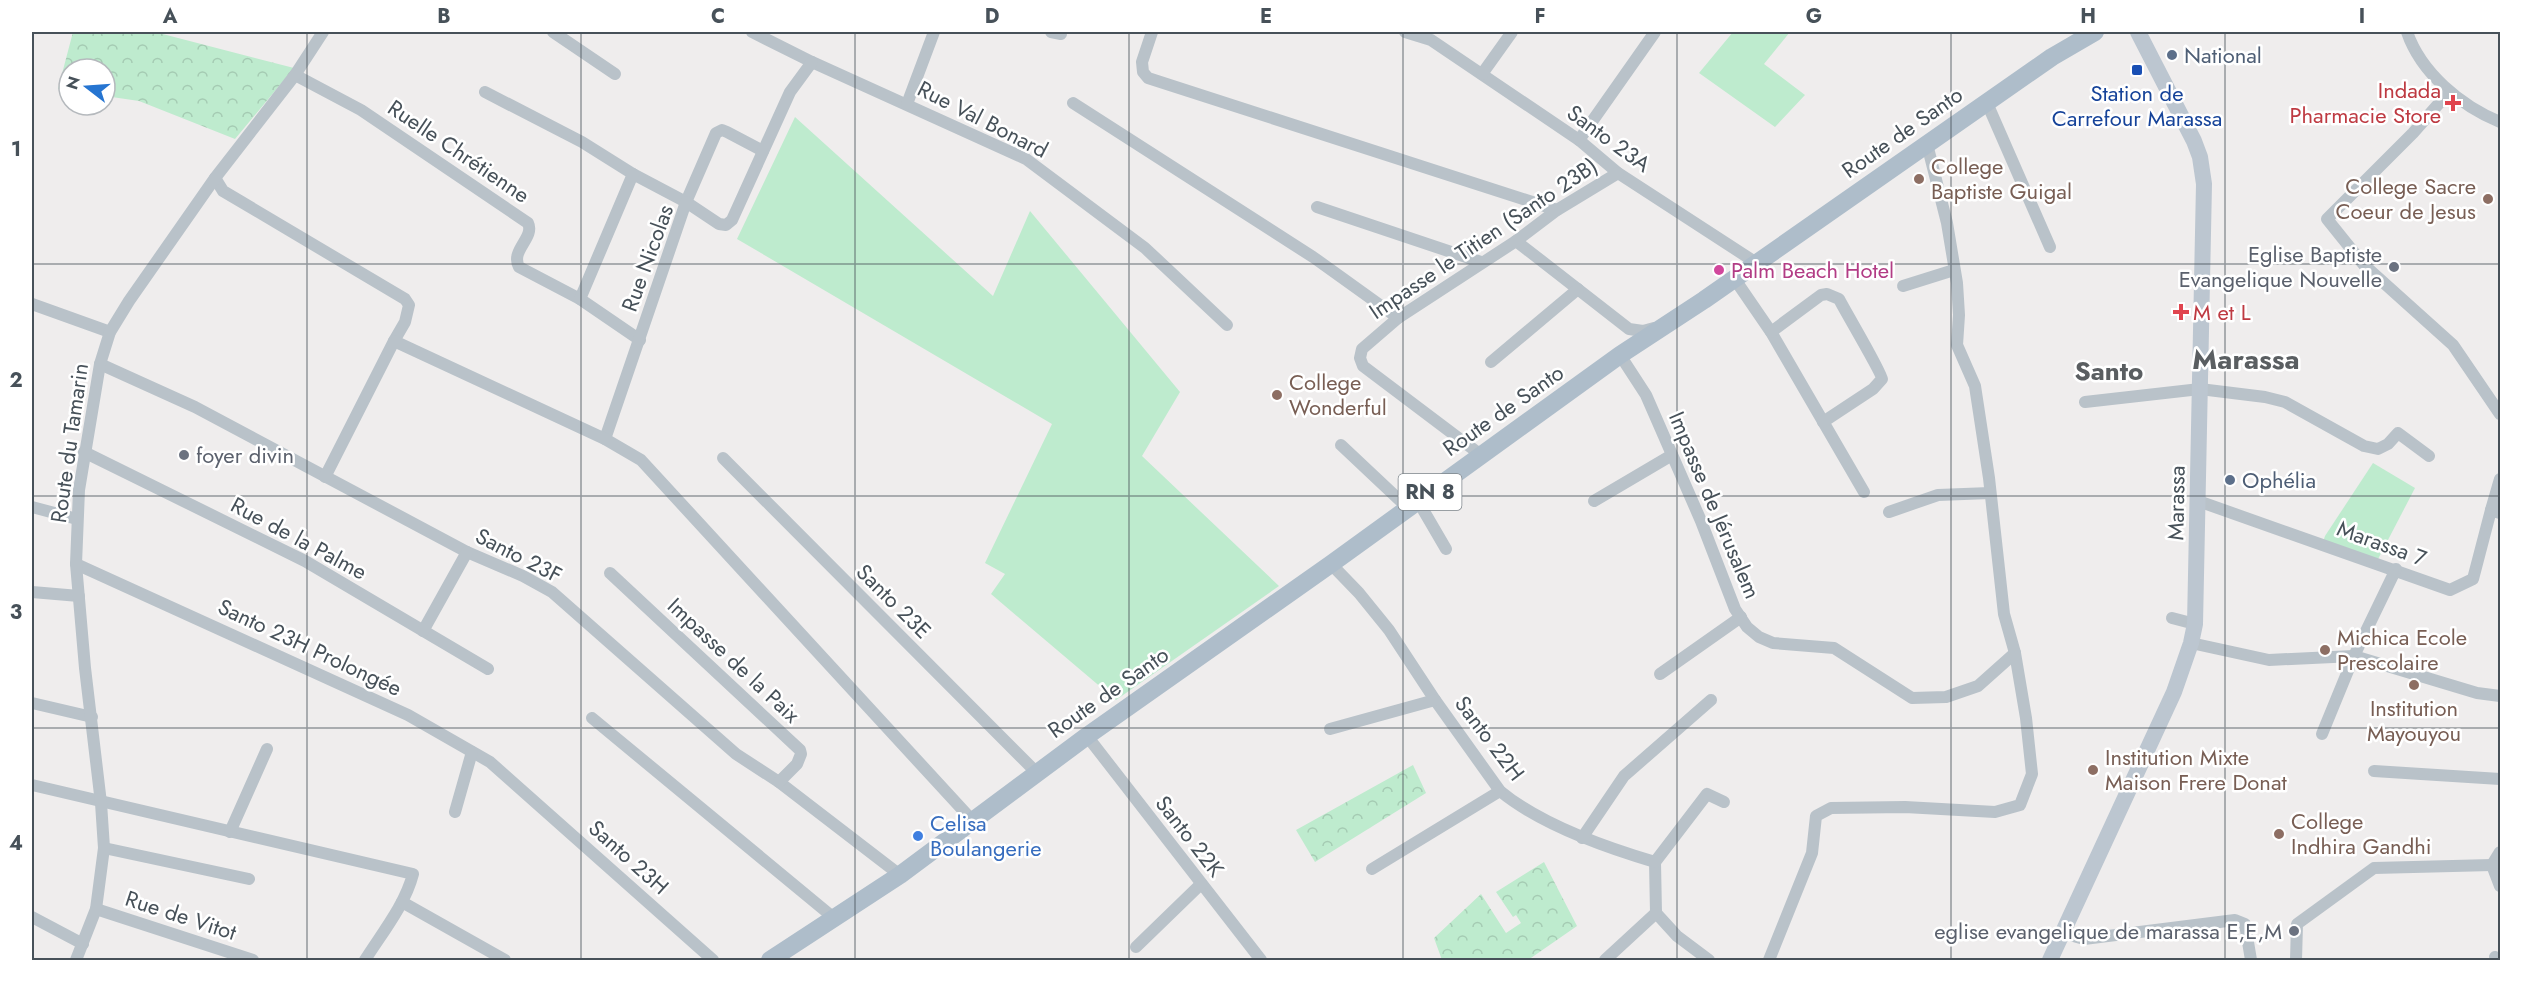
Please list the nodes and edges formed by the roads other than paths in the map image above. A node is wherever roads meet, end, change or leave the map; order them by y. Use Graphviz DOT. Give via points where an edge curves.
graph roads {
  1 [pos="323,32"];
  2 [pos="553,32"];
  3 [pos="752,32"];
  4 [pos="934,32"];
  5 [pos="1152,32"];
  6 [pos="1405,32"];
  7 [pos="1512,32"];
  8 [pos="1655,32"];
  9 [pos="2095,32"];
  10 [pos="2138,32"];
  11 [pos="2407,32"];
  12 [pos="812,62"];
  13 [pos="615,74"];
  14 [pos="1482,74"];
  15 [pos="295,75"];
  16 [pos="485,92"];
  17 [pos="2449,92"];
  18 [pos="1073,103"];
  19 [pos="1987,103"];
  20 [pos="907,104"];
  21 [pos="2500,122"];
  22 [pos="1579,140"];
  23 [pos="1927,144"];
  24 [pos="764,151"];
  25 [pos="1618,173"];
  26 [pos="633,174"];
  27 [pos="215,177"];
  28 [pos="686,202"];
  29 [pos="1317,207"];
  30 [pos="1557,210"];
  31 [pos="1516,241"];
  32 [pos="2050,246"];
  33 [pos="1481,262"];
  34 [pos="1755,262"];
  35 [pos="1954,270"];
  36 [pos="1734,278"];
  37 [pos="1903,286"];
  38 [pos="1578,289"];
  39 [pos="580,299"];
  40 [pos="32,304"];
  41 [pos="1398,318"];
  42 [pos="1669,324"];
  43 [pos="1227,325"];
  44 [pos="110,332"];
  45 [pos="1771,332"];
  46 [pos="640,340"];
  47 [pos="394,341"];
  48 [pos="1620,355"];
  49 [pos="1491,362"];
  50 [pos="100,364"];
  51 [pos="2200,389"];
  52 [pos="2085,402"];
  53 [pos="2500,414"];
  54 [pos="1823,422"];
  55 [pos="604,439"];
  56 [pos="1341,446"];
  57 [pos="84,452"];
  58 [pos="1481,455"];
  59 [pos="1672,455"];
  60 [pos="2429,456"];
  61 [pos="723,458"];
  62 [pos="325,477"];
  63 [pos="2500,479"];
  64 [pos="1864,492"];
  65 [pos="1990,493"];
  66 [pos="1594,501"];
  67 [pos="2198,501"];
  68 [pos="1413,505"];
  69 [pos="32,507"];
  70 [pos="1889,512"];
  71 [pos="2496,512"];
  72 [pos="77,519"];
  73 [pos="1446,549"];
  74 [pos="467,552"];
  75 [pos="76,564"];
  76 [pos="1331,564"];
  77 [pos="2396,569"];
  78 [pos="610,573"];
  79 [pos="32,592"];
  80 [pos="79,596"];
  81 [pos="1741,617"];
  82 [pos="2172,618"];
  83 [pos="2195,624"];
  84 [pos="423,631"];
  85 [pos="2191,644"];
  86 [pos="2015,653"];
  87 [pos="2354,656"];
  88 [pos="488,669"];
  89 [pos="1660,674"];
  90 [pos="2500,696"];
  91 [pos="1435,700"];
  92 [pos="1712,700"];
  93 [pos="32,703"];
  94 [pos="92,717"];
  95 [pos="592,718"];
  96 [pos="1329,729"];
  97 [pos="2322,734"];
  98 [pos="1087,736"];
  99 [pos="267,749"];
  100 [pos="472,752"];
  101 [pos="2374,771"];
  102 [pos="1036,772"];
  103 [pos="2500,779"];
  104 [pos="779,782"];
  105 [pos="32,785"];
  106 [pos="516,785"];
  107 [pos="1500,791"];
  108 [pos="1724,802"];
  109 [pos="101,803"];
  110 [pos="455,812"];
  111 [pos="972,820"];
  112 [pos="230,832"];
  113 [pos="1582,838"];
  114 [pos="104,848"];
  115 [pos="2500,852"];
  116 [pos="1655,862"];
  117 [pos="2492,865"];
  118 [pos="1372,869"];
  119 [pos="900,875"];
  120 [pos="249,879"];
  121 [pos="1201,884"];
  122 [pos="2500,886"];
  123 [pos="402,902"];
  124 [pos="96,909"];
  125 [pos="1656,913"];
  126 [pos="32,917"];
  127 [pos="834,918"];
  128 [pos="2063,933"];
  129 [pos="83,944"];
  130 [pos="1136,947"];
  131 [pos="782,957"];
  132 [pos="76,960"];
  133 [pos="254,960"];
  134 [pos="365,960"];
  135 [pos="506,960"];
  136 [pos="713,960"];
  137 [pos="1261,960"];
  138 [pos="1605,960"];
  139 [pos="1709,960"];
  140 [pos="1769,960"];
  141 [pos="2050,960"];
  142 [pos="2251,960"];
  143 [pos="2296,960"];
  1 -- 15 [label="street, Route du Tamarin"];
  2 -- 13 [label="street"];
  3 -- 12 [label="street, Rue Val Bonard"];
  4 -- 20 [label="street"];
  5 -- 30 [label="street" via="1142,62 1148,78"];
  6 -- 14 [label="street, Santo 23A" via="1431,40"];
  7 -- 14 [label="street"];
  8 -- 22 [label="street"];
  9 -- 19 [label="main road, Route de Santo / RN 8"];
  10 -- 51 [label="main road, Marassa" via="2200,157 2204,184"];
  11 -- 17 [label="street" via="2428,69"];
  12 -- 20 [label="street, Rue Val Bonard"];
  12 -- 24 [label="street, Rue Nicolas" via="790,92"];
  14 -- 22 [label="street, Santo 23A"];
  15 -- 27 [label="street, Route du Tamarin"];
  15 -- 39 [label="street, Ruelle Chrétienne" via="361,110 528,223 530,231 517,256 519,267"];
  16 -- 26 [label="street" via="582,142"];
  17 -- 21 [label="street" via="2482,115"];
  17 -- 53 [label="street" via="2327,219 2364,265 2453,345"];
  18 -- 41 [label="street" via="1313,257"];
  19 -- 23 [label="main road, Route de Santo / RN 8"];
  19 -- 32 [label="street"];
  20 -- 43 [label="street, Rue Val Bonard" via="1026,159 1145,248"];
  22 -- 25 [label="street, Santo 23A"];
  23 -- 34 [label="main road, Route de Santo / RN 8"];
  23 -- 35 [label="street" via="1947,223"];
  24 -- 28 [label="street" via="722,130 716,133"];
  24 -- 28 [label="street, Rue Nicolas" via="732,220 726,225"];
  25 -- 30 [label="street, Impasse le Titien (Santo 23B)"];
  25 -- 34 [label="street, Santo 23A"];
  26 -- 28 [label="street"];
  26 -- 39 [label="street"];
  27 -- 44 [label="street, Route du Tamarin"];
  27 -- 47 [label="street" via="223,190 405,299 408,314"];
  28 -- 46 [label="street, Rue Nicolas"];
  29 -- 33 [label="street"];
  30 -- 31 [label="street, Impasse le Titien (Santo 23B)"];
  31 -- 33 [label="street, Impasse le Titien (Santo 23B)"];
  31 -- 38 [label="street"];
  33 -- 41 [label="street, Impasse le Titien (Santo 23B)"];
  34 -- 36 [label="main road, Route de Santo / RN 8"];
  35 -- 37 [label="street"];
  35 -- 65 [label="street" via="1959,315 1957,345 1975,386"];
  36 -- 42 [label="main road, Route de Santo / RN 8"];
  36 -- 45 [label="street"];
  38 -- 42 [label="street" via="1629,329 1643,332"];
  38 -- 49 [label="street"];
  39 -- 46 [label="street, Ruelle Chrétienne"];
  40 -- 44 [label="street"];
  41 -- 58 [label="street, Impasse le Titien (Santo 23B)" via="1362,349 1363,366"];
  42 -- 48 [label="main road, Route de Santo / RN 8"];
  44 -- 50 [label="street, Route du Tamarin"];
  45 -- 54 [label="street"];
  45 -- 54 [label="street" via="1821,296 1839,299 1883,376 1879,383"];
  46 -- 55 [label="street, Rue Nicolas"];
  47 -- 55 [label="street"];
  47 -- 62 [label="street"];
  48 -- 58 [label="main road, Route de Santo / RN 8"];
  48 -- 59 [label="street, Impasse de Jérusalem" via="1646,395"];
  50 -- 57 [label="street, Route du Tamarin"];
  50 -- 62 [label="street, Santo 23F" via="195,407"];
  51 -- 52 [label="street"];
  51 -- 60 [label="street" via="2285,402 2364,446 2378,449 2397,433"];
  51 -- 67 [label="main road, Marassa"];
  54 -- 64 [label="street"];
  55 -- 111 [label="street" via="641,460"];
  56 -- 68 [label="street"];
  57 -- 72 [label="street, Route du Tamarin"];
  57 -- 84 [label="street, Rue de la Palme" via="305,561"];
  58 -- 68 [label="main road, Route de Santo / RN 8"];
  59 -- 66 [label="street"];
  59 -- 81 [label="street, Impasse de Jérusalem"];
  61 -- 102 [label="street, Santo 23E"];
  62 -- 74 [label="street, Santo 23F"];
  63 -- 71 [label="street"];
  65 -- 70 [label="street" via="1938,495"];
  65 -- 86 [label="street" via="2004,614"];
  67 -- 77 [label="street, Marassa 7"];
  67 -- 83 [label="main road, Marassa"];
  68 -- 73 [label="street"];
  68 -- 76 [label="main road, Route de Santo / RN 8"];
  69 -- 72 [label="street"];
  71 -- 77 [label="street, Marassa 7" via="2474,579 2450,590"];
  72 -- 75 [label="street, Route du Tamarin"];
  74 -- 84 [label="street"];
  74 -- 104 [label="street, Santo 23F" via="552,592 736,754"];
  75 -- 80 [label="street, Route du Tamarin"];
  75 -- 100 [label="street, Santo 23H Prolongée" via="408,715"];
  76 -- 91 [label="street, Santo 22H" via="1389,630"];
  76 -- 98 [label="main road, Route de Santo / RN 8"];
  77 -- 87 [label="street"];
  78 -- 104 [label="street, Impasse de la Paix" via="800,750 797,764"];
  79 -- 80 [label="street"];
  80 -- 94 [label="street, Route du Tamarin"];
  81 -- 86 [label="street, Impasse de Jérusalem" via="1759,637 1773,643 1834,648 1912,698 1946,697 1978,686"];
  81 -- 89 [label="street"];
  82 -- 83 [label="street"];
  83 -- 85 [label="main road, Marassa"];
  84 -- 88 [label="street, Rue de la Palme"];
  85 -- 87 [label="street" via="2270,660"];
  85 -- 128 [label="main road, Marassa" via="2174,692"];
  86 -- 140 [label="street" via="2032,774 2020,805 1995,812 1831,808 1816,816 1812,853"];
  87 -- 90 [label="street" via="2477,693"];
  87 -- 97 [label="street"];
  91 -- 96 [label="street"];
  91 -- 107 [label="street, Santo 22H"];
  92 -- 113 [label="street" via="1624,776"];
  93 -- 94 [label="street"];
  94 -- 109 [label="street, Route du Tamarin"];
  95 -- 127 [label="street"];
  98 -- 102 [label="main road, Route de Santo / RN 8"];
  98 -- 121 [label="street, Santo 22K"];
  99 -- 112 [label="street"];
  100 -- 106 [label="street, Santo 23H Prolongée"];
  100 -- 110 [label="street"];
  101 -- 103 [label="street"];
  102 -- 111 [label="main road, Route de Santo / RN 8"];
  104 -- 119 [label="street, Santo 23F"];
  105 -- 109 [label="street"];
  106 -- 136 [label="street, Santo 23H"];
  107 -- 113 [label="street, Santo 22H"];
  107 -- 118 [label="street"];
  108 -- 116 [label="street" via="1707,794"];
  109 -- 112 [label="street"];
  109 -- 114 [label="street, Route du Tamarin"];
  111 -- 119 [label="main road, Route de Santo / RN 8"];
  112 -- 123 [label="street" via="413,874"];
  113 -- 116 [label="street, Santo 22H"];
  114 -- 120 [label="street"];
  114 -- 124 [label="street, Route du Tamarin"];
  115 -- 117 [label="street"];
  116 -- 125 [label="street"];
  117 -- 122 [label="street"];
  117 -- 143 [label="street" via="2374,868 2297,924"];
  119 -- 127 [label="main road, Route de Santo / RN 8"];
  121 -- 130 [label="street"];
  121 -- 137 [label="street, Santo 22K"];
  123 -- 134 [label="street"];
  123 -- 135 [label="street"];
  124 -- 129 [label="street, Route du Tamarin"];
  124 -- 133 [label="street, Rue de Vitot"];
  125 -- 138 [label="street"];
  125 -- 139 [label="street" via="1677,936"];
  126 -- 129 [label="street"];
  127 -- 131 [label="main road, Route de Santo / RN 8"];
  128 -- 141 [label="main road, Marassa"];
  128 -- 142 [label="street" via="2084,939 2235,920 2245,924"];
  129 -- 132 [label="street, Route du Tamarin"];
}
